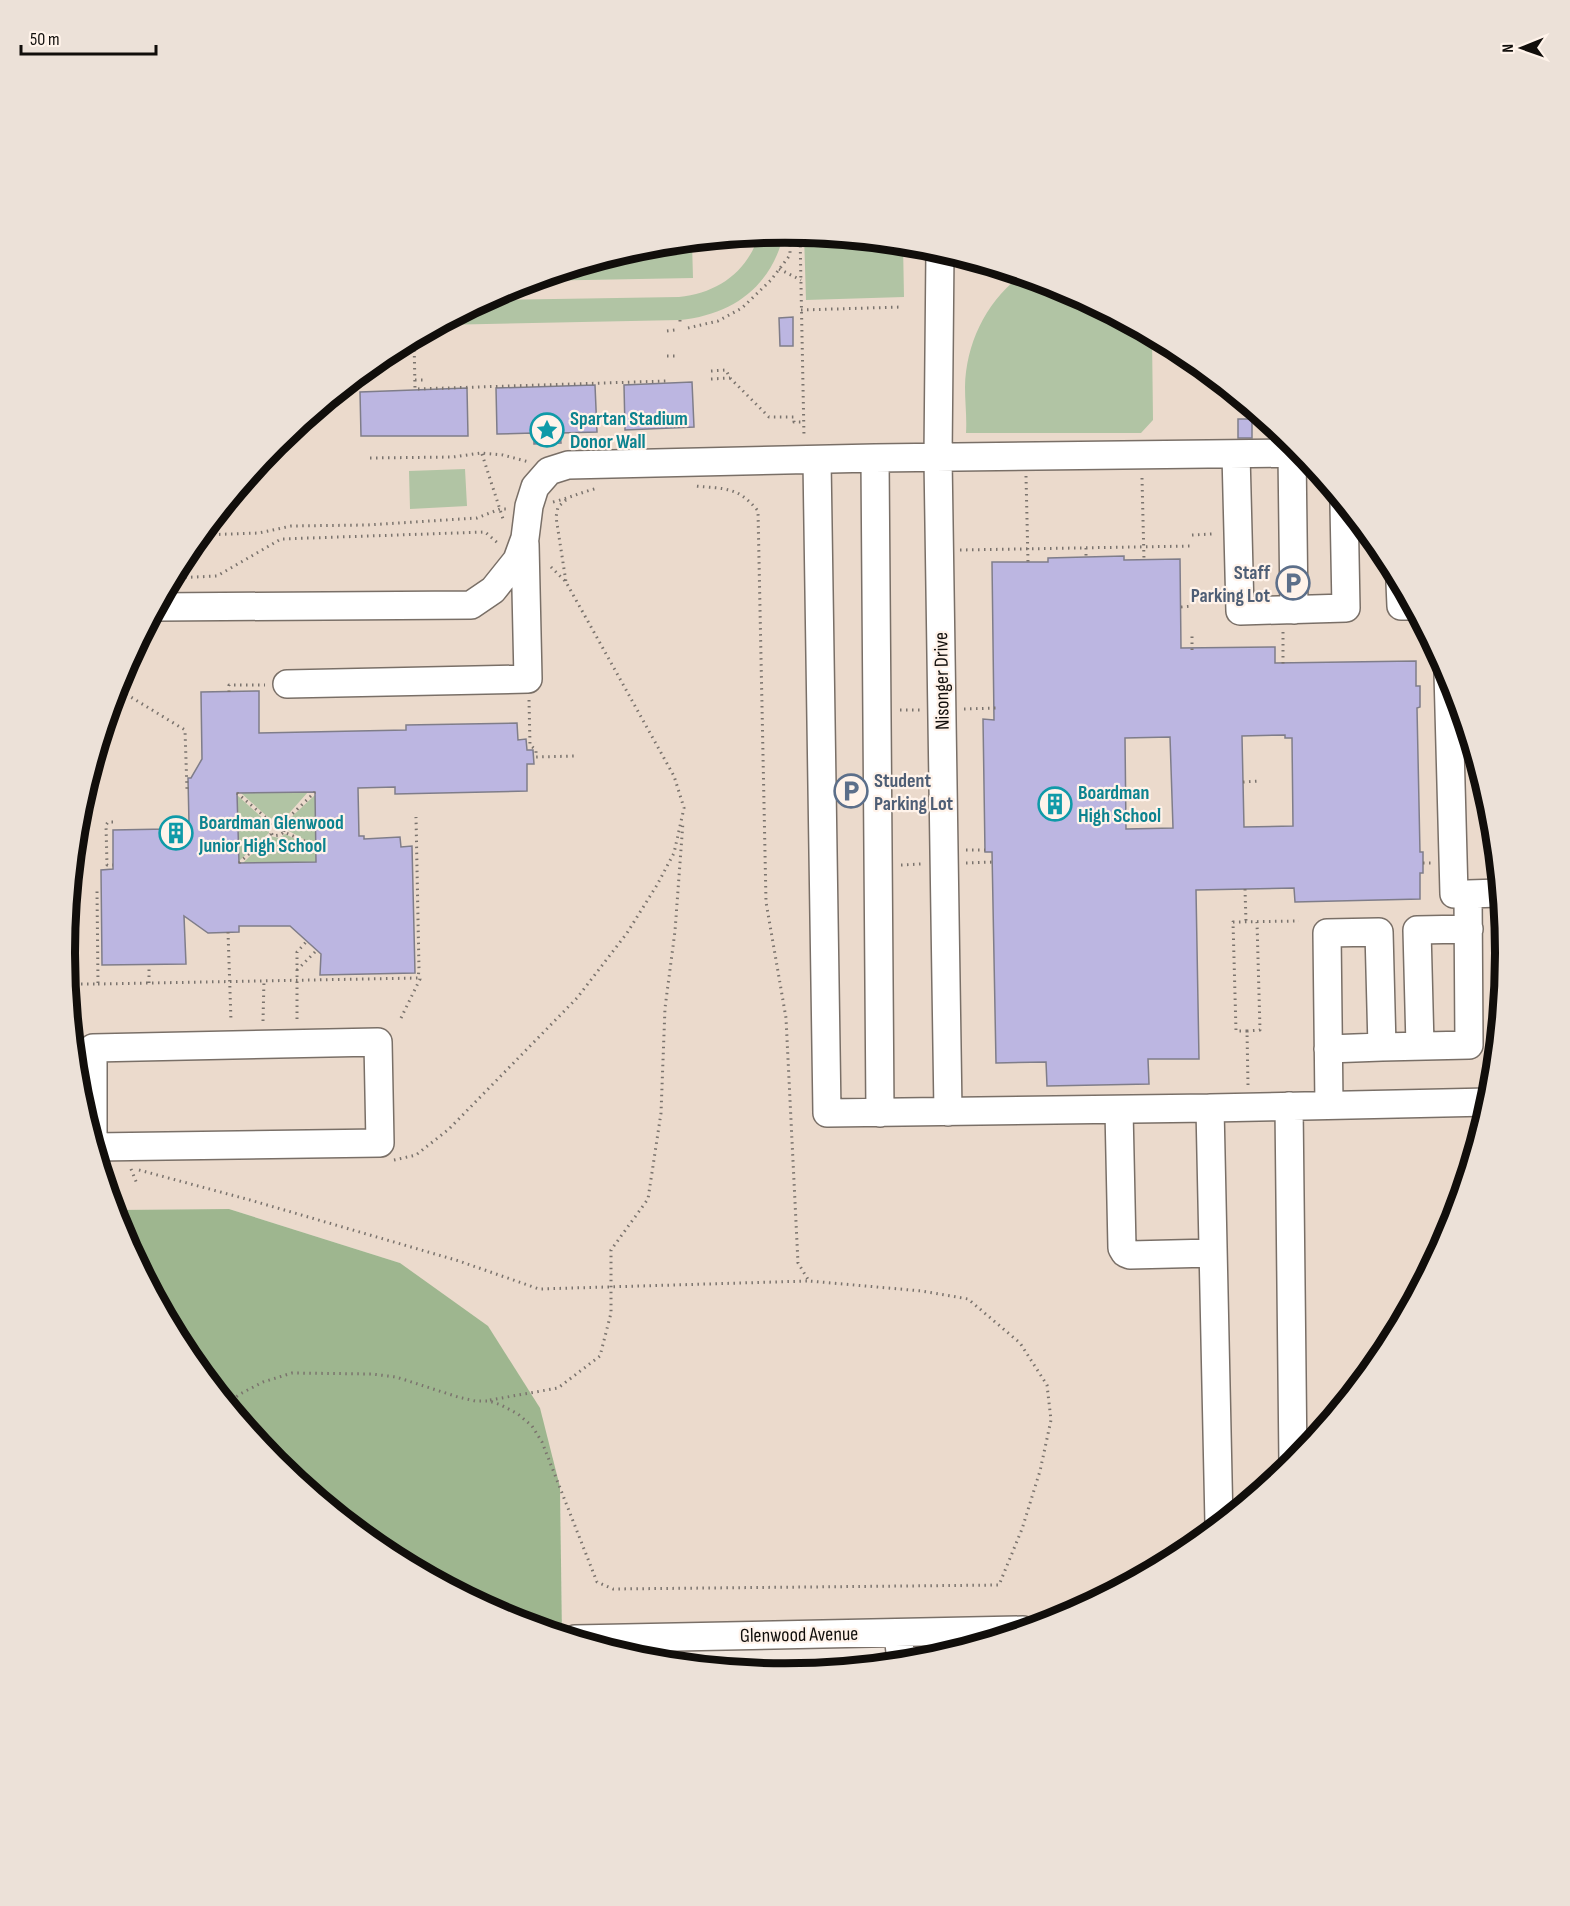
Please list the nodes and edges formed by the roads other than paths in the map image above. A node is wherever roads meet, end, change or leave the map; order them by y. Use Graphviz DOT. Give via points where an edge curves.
graph roads {
  1 [pos="940,261"];
  2 [pos="1289,453"];
  3 [pos="1236,454"];
  4 [pos="875,458"];
  5 [pos="938,458"];
  6 [pos="811,460"];
  7 [pos="1297,461"];
  8 [pos="1344,516"];
  9 [pos="521,548"];
  10 [pos="165,607"];
  11 [pos="1288,621"];
  12 [pos="287,684"];
  13 [pos="1449,702"];
  14 [pos="1492,893"];
  15 [pos="1468,894"];
  16 [pos="1469,929"];
  17 [pos="1420,1046"];
  18 [pos="1382,1047"];
  19 [pos="1328,1049"];
  20 [pos="88,1088"];
  21 [pos="1479,1102"];
  22 [pos="1329,1105"];
  23 [pos="1289,1106"];
  24 [pos="1210,1108"];
  25 [pos="1119,1110"];
  26 [pos="948,1112"];
  27 [pos="880,1113"];
  28 [pos="102,1145"];
  29 [pos="1214,1254"];
  30 [pos="1293,1449"];
  31 [pos="1219,1515"];
  32 [pos="995,1631"];
  33 [pos="897,1633"];
  34 [pos="600,1639"];
  35 [pos="900,1653"];
  1 -- 5 [label="street, Nisonger Drive"];
  2 -- 3 [label="street"];
  3 -- 5 [label="street"];
  3 -- 11 [label="street" via="1240,611"];
  4 -- 5 [label="street"];
  4 -- 6 [label="street"];
  4 -- 27 [label="street"];
  5 -- 26 [label="street, Nisonger Drive"];
  6 -- 9 [label="street" via="568,465 549,471 536,487"];
  6 -- 27 [label="street" via="827,1113"];
  7 -- 11 [label="street"];
  8 -- 11 [label="street" via="1346,608"];
  9 -- 10 [label="street" via="517,560 493,590 471,605"];
  9 -- 12 [label="street" via="528,679"];
  13 -- 15 [label="street" via="1454,894"];
  14 -- 15 [label="street"];
  15 -- 16 [label="street"];
  16 -- 17 [label="street" via="1469,1045"];
  16 -- 17 [label="street" via="1417,930"];
  17 -- 18 [label="street"];
  18 -- 19 [label="street"];
  18 -- 19 [label="street" via="1379,932 1327,933"];
  19 -- 22 [label="street"];
  20 -- 28 [label="street" via="93,1048 378,1042 380,1143"];
  21 -- 22 [label="street"];
  22 -- 23 [label="street"];
  23 -- 24 [label="street"];
  23 -- 30 [label="street"];
  24 -- 25 [label="street"];
  24 -- 29 [label="street"];
  25 -- 26 [label="street"];
  25 -- 29 [label="street" via="1125,1253"];
  26 -- 27 [label="street"];
  29 -- 31 [label="street"];
  32 -- 33 [label="street, Glenwood Avenue"];
  33 -- 34 [label="street, Glenwood Avenue"];
  33 -- 35 [label="street"];
}
